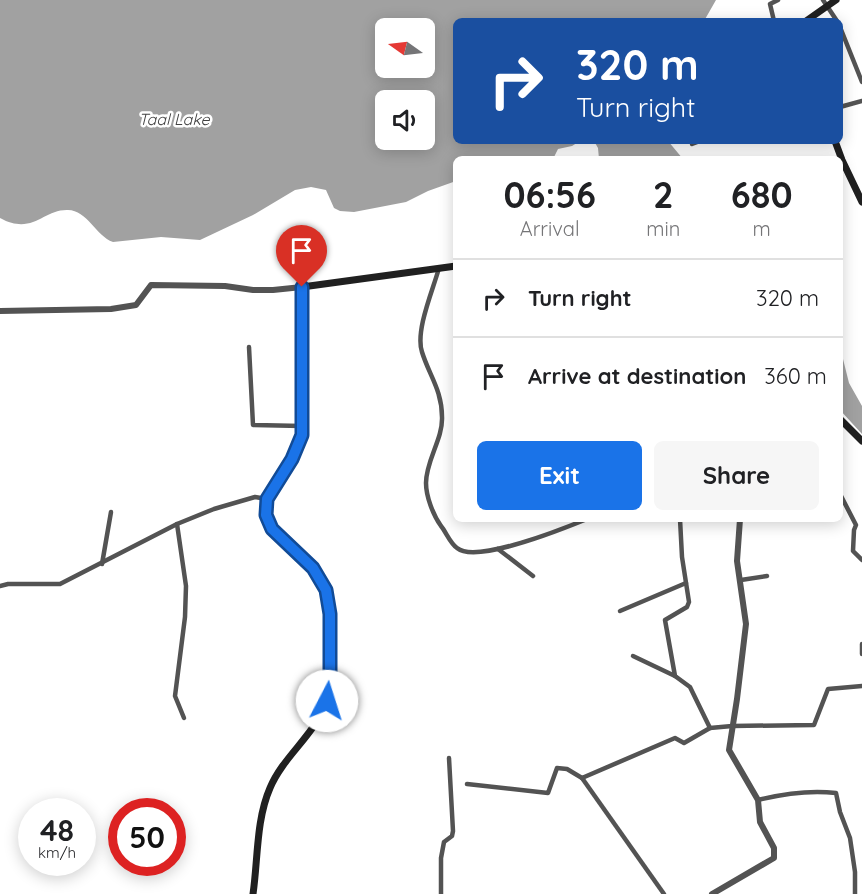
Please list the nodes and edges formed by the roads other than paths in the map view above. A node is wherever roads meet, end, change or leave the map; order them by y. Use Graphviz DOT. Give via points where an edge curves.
graph roads {
  1 [pos="778,0"];
  2 [pos="836,0"];
  3 [pos="825,3"];
  4 [pos="773,18"];
  5 [pos="809,18"];
  6 [pos="835,18"];
  7 [pos="843,34"];
  8 [pos="862,82"];
  9 [pos="862,100"];
  10 [pos="843,106"];
  11 [pos="843,162"];
  12 [pos="862,202"];
  13 [pos="453,266"];
  14 [pos="439,268"];
  15 [pos="302,287"];
  16 [pos="0,311"];
  17 [pos="249,347"];
  18 [pos="843,421"];
  19 [pos="302,426"];
  20 [pos="862,441"];
  21 [pos="267,499"];
  22 [pos="843,500"];
  23 [pos="111,512"];
  24 [pos="862,519"];
  25 [pos="580,522"];
  26 [pos="680,522"];
  27 [pos="740,522"];
  28 [pos="177,524"];
  29 [pos="856,525"];
  30 [pos="498,549"];
  31 [pos="862,560"];
  32 [pos="102,564"];
  33 [pos="533,576"];
  34 [pos="767,576"];
  35 [pos="741,580"];
  36 [pos="686,583"];
  37 [pos="0,586"];
  38 [pos="620,611"];
  39 [pos="862,644"];
  40 [pos="862,654"];
  41 [pos="633,656"];
  42 [pos="675,676"];
  43 [pos="862,686"];
  44 [pos="184,718"];
  45 [pos="732,726"];
  46 [pos="710,728"];
  47 [pos="449,759"];
  48 [pos="582,778"];
  49 [pos="467,784"];
  50 [pos="758,800"];
  51 [pos="253,894"];
  52 [pos="441,894"];
  53 [pos="664,894"];
  54 [pos="712,894"];
  55 [pos="855,894"];
  1 -- 4 [label="street" via="770,4"];
  2 -- 3 [label="main road"];
  3 -- 5 [label="main road"];
  3 -- 6 [label="street"];
  7 -- 8 [label="street"];
  9 -- 10 [label="street"];
  11 -- 12 [label="main road"];
  13 -- 14 [label="main road"];
  14 -- 15 [label="main road"];
  14 -- 30 [label="street" via="422,326 421,350 436,383 442,414 426,483 437,520 457,548 469,552"];
  15 -- 16 [label="street" via="273,290 151,285 136,305"];
  15 -- 19 [label="main road"];
  17 -- 19 [label="street" via="253,424"];
  18 -- 20 [label="main road"];
  19 -- 21 [label="main road" via="296,450"];
  21 -- 28 [label="street" via="255,497"];
  21 -- 51 [label="main road" via="268,524 313,568 326,590 330,614 330,689 317,723 269,790 260,827"];
  22 -- 29 [label="street"];
  23 -- 32 [label="street"];
  24 -- 29 [label="street"];
  25 -- 30 [label="street"];
  26 -- 36 [label="street"];
  27 -- 35 [label="street" via="737,561"];
  28 -- 32 [label="street"];
  28 -- 44 [label="street" via="186,586 175,696"];
  29 -- 31 [label="street" via="853,551"];
  30 -- 33 [label="street"];
  32 -- 37 [label="street" via="60,584"];
  34 -- 35 [label="street"];
  35 -- 45 [label="street" via="746,624"];
  36 -- 38 [label="street"];
  36 -- 42 [label="street" via="687,607 665,620"];
  39 -- 40 [label="street"];
  41 -- 42 [label="street"];
  42 -- 46 [label="street" via="690,687"];
  43 -- 45 [label="street" via="828,689 814,725"];
  45 -- 46 [label="street"];
  45 -- 50 [label="street" via="729,750"];
  46 -- 48 [label="street" via="684,743 675,738"];
  47 -- 52 [label="street" via="453,831 441,853"];
  48 -- 49 [label="street" via="557,768 548,793"];
  48 -- 53 [label="street"];
  50 -- 54 [label="street" via="760,822 774,848 774,858"];
  50 -- 55 [label="street" via="836,793 850,838"];
}
